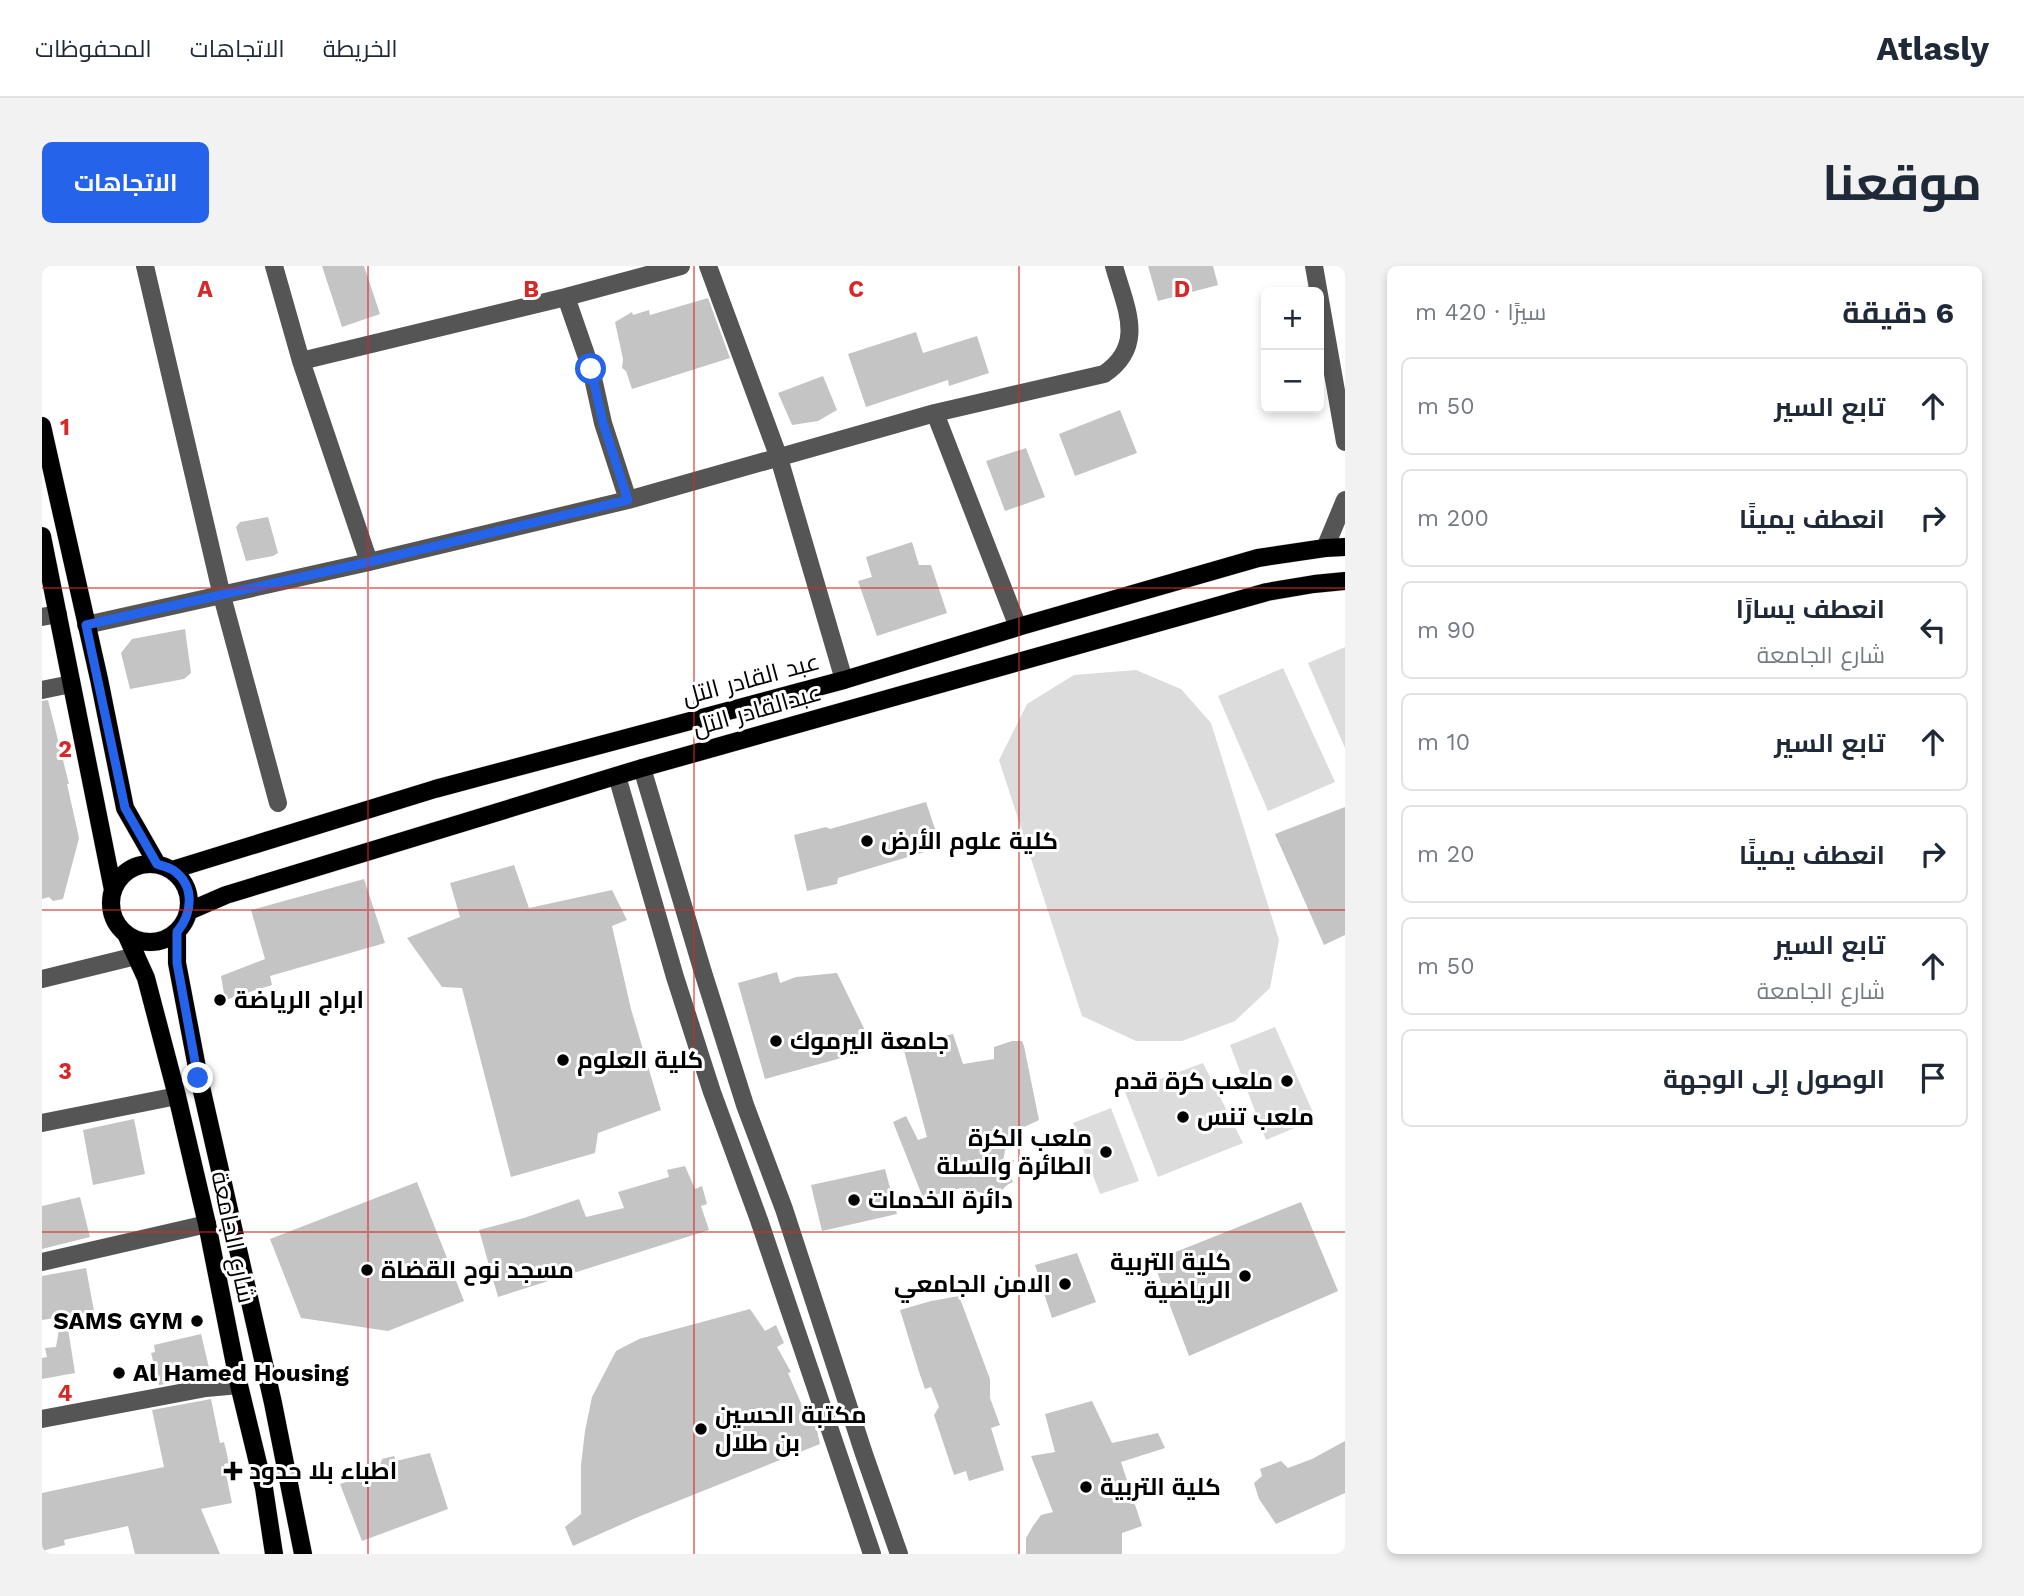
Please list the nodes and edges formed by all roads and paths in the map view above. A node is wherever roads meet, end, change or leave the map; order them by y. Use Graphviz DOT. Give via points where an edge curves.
graph roads {
  1 [pos="145,266"];
  2 [pos="274,266"];
  3 [pos="681,266"];
  4 [pos="708,266"];
  5 [pos="1114,266"];
  6 [pos="1314,266"];
  7 [pos="566,297"];
  8 [pos="301,361"];
  9 [pos="935,413"];
  10 [pos="42,426"];
  11 [pos="1345,442"];
  12 [pos="779,458"];
  13 [pos="628,500"];
  14 [pos="1345,500"];
  15 [pos="42,536"];
  16 [pos="1345,547"];
  17 [pos="1325,548"];
  18 [pos="369,562"];
  19 [pos="1345,581"];
  20 [pos="222,596"];
  21 [pos="50,615"];
  22 [pos="86,625"];
  23 [pos="1018,627"];
  24 [pos="844,680"];
  25 [pos="71,684"];
  26 [pos="42,690"];
  27 [pos="642,768"];
  28 [pos="617,776"];
  29 [pos="278,803"];
  30 [pos="164,867"];
  31 [pos="113,890"];
  32 [pos="189,911"];
  33 [pos="177,932"];
  34 [pos="127,934"];
  35 [pos="136,956"];
  36 [pos="42,979"];
  37 [pos="177,1096"];
  38 [pos="745,1105"];
  39 [pos="720,1114"];
  40 [pos="42,1123"];
  41 [pos="206,1224"];
  42 [pos="42,1262"];
  43 [pos="239,1385"];
  44 [pos="42,1419"];
  45 [pos="274,1554"];
  46 [pos="303,1554"];
  47 [pos="872,1554"];
  48 [pos="899,1554"];
  1 -- 20 [label="street"];
  2 -- 8 [label="street"];
  3 -- 7 [label="street"];
  4 -- 12 [label="street"];
  5 -- 9 [label="street" via="1130,327 1130,338 1117,365 1104,374"];
  6 -- 11 [label="street"];
  7 -- 8 [label="street"];
  7 -- 13 [label="street"];
  8 -- 18 [label="street"];
  9 -- 12 [label="street"];
  9 -- 23 [label="street"];
  10 -- 22 [label="main road"];
  12 -- 13 [label="street"];
  12 -- 24 [label="street"];
  13 -- 18 [label="street"];
  14 -- 17 [label="street"];
  15 -- 21 [label="main road"];
  16 -- 17 [label="main road, عبد القادر التل"];
  17 -- 23 [label="main road, عبد القادر التل" via="1258,558"];
  18 -- 20 [label="street"];
  19 -- 27 [label="main road, عبدالقادر التل" via="1267,592"];
  20 -- 22 [label="street"];
  20 -- 29 [label="street"];
  21 -- 25 [label="main road"];
  22 -- 30 [label="main road" via="125,808"];
  23 -- 24 [label="main road, عبد القادر التل"];
  24 -- 30 [label="main road, عبد القادر التل"];
  25 -- 26 [label="street"];
  25 -- 31 [label="main road"];
  27 -- 28 [label="main road, عبدالقادر التل"];
  27 -- 38 [label="street"];
  28 -- 32 [label="main road, عبدالقادر التل" via="226,895"];
  28 -- 39 [label="street"];
  30 -- 31 [label="main road" via="146,863 125,872"];
  30 -- 32 [label="main road" via="187,888"];
  31 -- 34 [label="main road" via="113,914"];
  32 -- 33 [label="main road"];
  33 -- 34 [label="main road" via="152,942"];
  33 -- 46 [label="main road, شارع الجامعة" via="177,963 198,1078"];
  34 -- 35 [label="main road, شارع الجامعة"];
  35 -- 36 [label="street"];
  35 -- 37 [label="main road, شارع الجامعة"];
  37 -- 40 [label="street"];
  37 -- 41 [label="main road, شارع الجامعة"];
  38 -- 39 [label="street"];
  38 -- 48 [label="street"];
  39 -- 47 [label="street"];
  41 -- 42 [label="street"];
  41 -- 43 [label="main road, شارع الجامعة"];
  43 -- 44 [label="street"];
  43 -- 45 [label="main road, شارع الجامعة" via="264,1488"];
}
